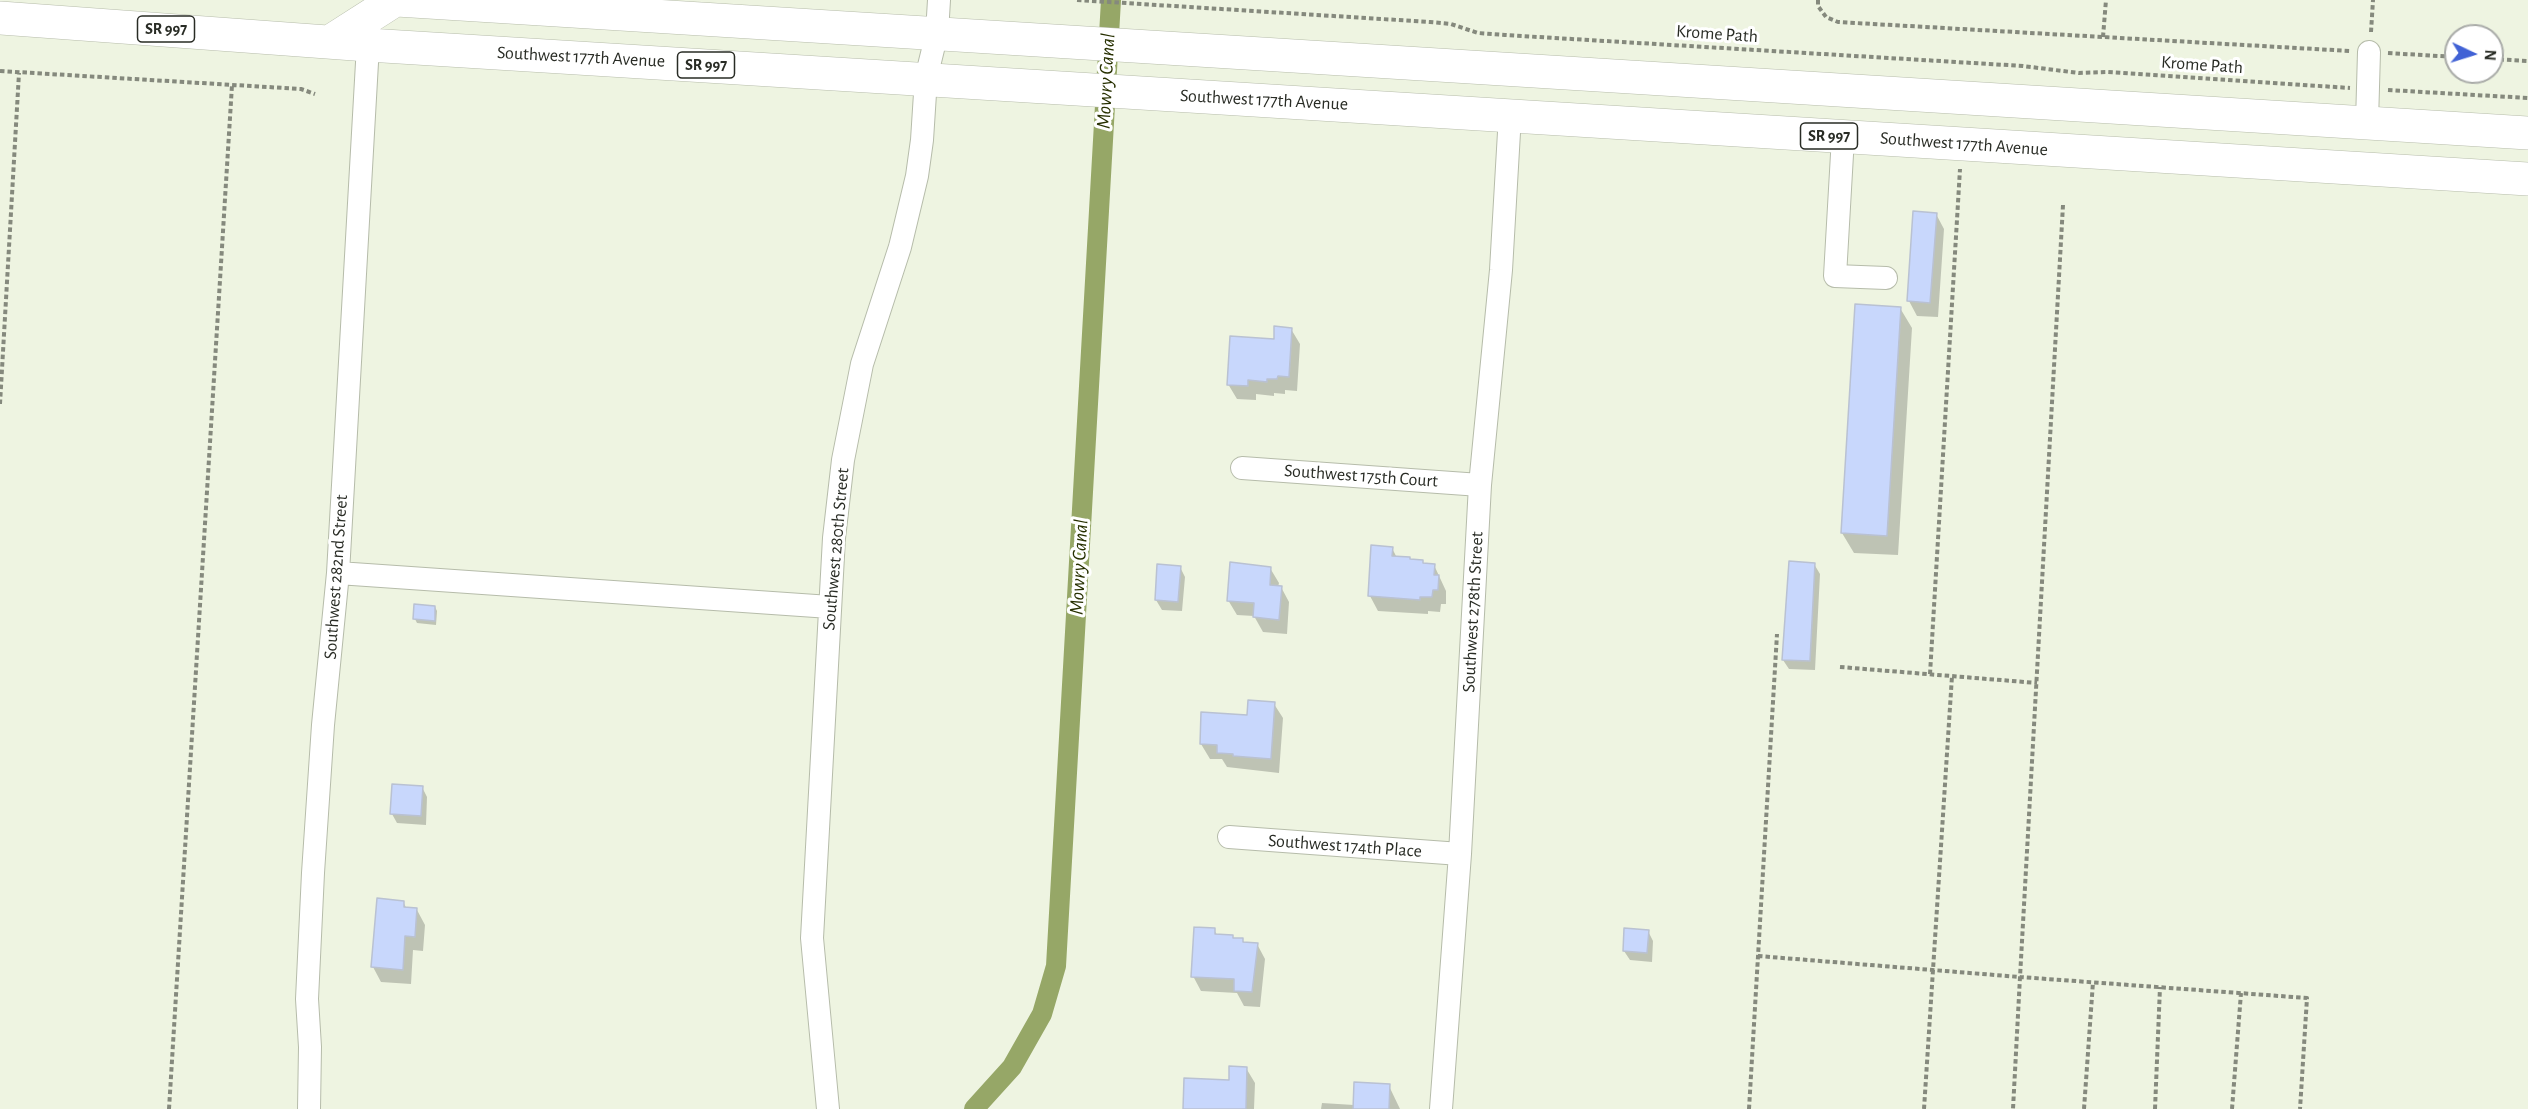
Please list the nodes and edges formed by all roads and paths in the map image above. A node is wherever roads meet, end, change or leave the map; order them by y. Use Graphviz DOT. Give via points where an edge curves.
graph roads {
  1 [pos="396,0"];
  2 [pos="939,0"];
  3 [pos="1077,0"];
  4 [pos="1818,0"];
  5 [pos="2106,0"];
  6 [pos="2373,0"];
  7 [pos="1088,1"];
  8 [pos="0,18"];
  9 [pos="937,33"];
  10 [pos="2103,37"];
  11 [pos="331,41"];
  12 [pos="368,45"];
  13 [pos="2370,52"];
  14 [pos="2444,56"];
  15 [pos="2504,60"];
  16 [pos="2528,61"];
  17 [pos="0,71"];
  18 [pos="19,72"];
  19 [pos="1595,74"];
  20 [pos="926,78"];
  21 [pos="232,85"];
  22 [pos="2356,88"];
  23 [pos="2380,90"];
  24 [pos="315,94"];
  25 [pos="2528,98"];
  26 [pos="2056,103"];
  27 [pos="1510,115"];
  28 [pos="2367,122"];
  29 [pos="2528,133"];
  30 [pos="1843,137"];
  31 [pos="1962,144"];
  32 [pos="2528,179"];
  33 [pos="2063,206"];
  34 [pos="1886,278"];
  35 [pos="0,404"];
  36 [pos="1242,468"];
  37 [pos="1480,485"];
  38 [pos="338,573"];
  39 [pos="830,607"];
  40 [pos="1777,634"];
  41 [pos="1840,667"];
  42 [pos="1930,674"];
  43 [pos="1952,676"];
  44 [pos="2037,683"];
  45 [pos="1229,837"];
  46 [pos="1460,854"];
  47 [pos="1758,956"];
  48 [pos="1934,970"];
  49 [pos="2020,977"];
  50 [pos="2093,982"];
  51 [pos="2160,987"];
  52 [pos="2241,993"];
  53 [pos="169,1109"];
  54 [pos="309,1109"];
  55 [pos="828,1109"];
  56 [pos="1441,1109"];
  57 [pos="1749,1109"];
  58 [pos="1924,1109"];
  59 [pos="2013,1109"];
  60 [pos="2085,1109"];
  61 [pos="2155,1109"];
  62 [pos="2232,1109"];
  63 [pos="2300,1109"];
  1 -- 9 [label="highway"];
  1 -- 11 [label="highway"];
  2 -- 9 [label="street, Southwest 280th Street"];
  3 -- 7 [label="path, Krome Path"];
  4 -- 10 [label="path" via="1827,17 1838,22"];
  5 -- 10 [label="path"];
  6 -- 13 [label="path"];
  7 -- 22 [label="path, Krome Path" via="1430,22 1478,33"];
  8 -- 11 [label="highway, Southwest 177th Avenue / SR 997"];
  9 -- 19 [label="highway"];
  9 -- 20 [label="street, Southwest 280th Street"];
  10 -- 13 [label="path"];
  11 -- 12 [label="highway, Southwest 177th Avenue / SR 997"];
  12 -- 20 [label="highway, Southwest 177th Avenue / SR 997"];
  12 -- 38 [label="street, Southwest 282nd Street"];
  13 -- 14 [label="path"];
  13 -- 28 [label="street"];
  15 -- 16 [label="path"];
  17 -- 18 [label="path"];
  18 -- 21 [label="path"];
  18 -- 35 [label="path"];
  19 -- 26 [label="highway"];
  19 -- 27 [label="highway" via="1537,98"];
  20 -- 27 [label="highway, Southwest 177th Avenue / SR 997"];
  20 -- 39 [label="street, Southwest 280th Street" via="922,140 909,214 862,364 843,460"];
  21 -- 24 [label="path" via="302,89"];
  21 -- 53 [label="path"];
  23 -- 25 [label="path"];
  26 -- 28 [label="highway"];
  26 -- 31 [label="highway" via="1986,115 1969,129"];
  27 -- 30 [label="highway, Southwest 177th Avenue / SR 997"];
  27 -- 37 [label="street, Southwest 278th Street" via="1501,270"];
  28 -- 29 [label="highway"];
  30 -- 31 [label="highway, Southwest 177th Avenue / SR 997"];
  30 -- 34 [label="street" via="1835,276"];
  31 -- 32 [label="highway, Southwest 177th Avenue / SR 997"];
  31 -- 42 [label="path"];
  33 -- 44 [label="path"];
  36 -- 37 [label="street, Southwest 175th Court"];
  37 -- 46 [label="street, Southwest 278th Street"];
  38 -- 39 [label="street"];
  38 -- 54 [label="street, Southwest 282nd Street" via="307,999"];
  39 -- 55 [label="street, Southwest 280th Street" via="812,938"];
  40 -- 47 [label="path"];
  41 -- 42 [label="path"];
  42 -- 43 [label="path"];
  43 -- 44 [label="path"];
  43 -- 48 [label="path"];
  44 -- 49 [label="path"];
  45 -- 46 [label="street, Southwest 174th Place"];
  46 -- 56 [label="street, Southwest 278th Street"];
  47 -- 48 [label="path"];
  47 -- 57 [label="path"];
  48 -- 49 [label="path"];
  48 -- 58 [label="path"];
  49 -- 50 [label="path"];
  49 -- 59 [label="path"];
  50 -- 51 [label="path"];
  50 -- 60 [label="path"];
  51 -- 52 [label="path"];
  51 -- 61 [label="path"];
  52 -- 62 [label="path"];
  52 -- 63 [label="path" via="2307,998"];
}
